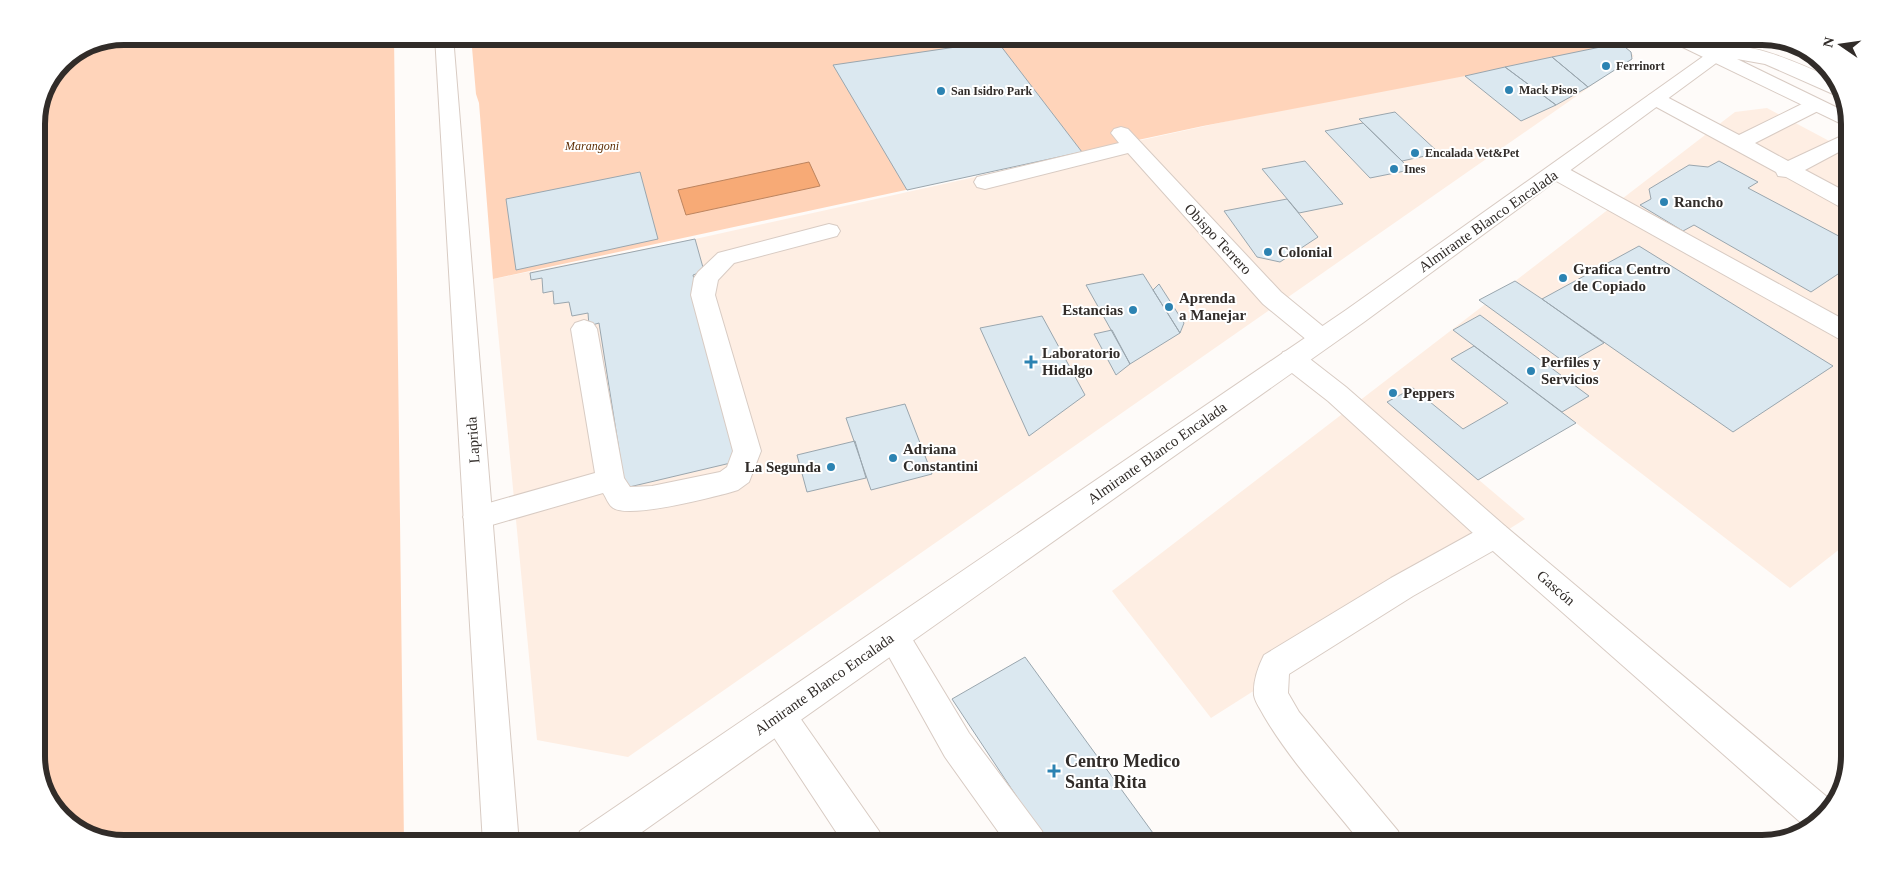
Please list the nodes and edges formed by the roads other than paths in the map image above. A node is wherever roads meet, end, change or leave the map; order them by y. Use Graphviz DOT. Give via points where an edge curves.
graph roads {
  1 [pos="445,45"];
  2 [pos="1693,45"];
  3 [pos="1730,45"];
  4 [pos="1764,45"];
  5 [pos="1716,56"];
  6 [pos="1816,67"];
  7 [pos="1832,86"];
  8 [pos="1656,100"];
  9 [pos="1815,105"];
  10 [pos="1841,117"];
  11 [pos="1739,143"];
  12 [pos="1841,143"];
  13 [pos="1786,171"];
  14 [pos="1557,172"];
  15 [pos="985,182"];
  16 [pos="1841,193"];
  17 [pos="829,231"];
  18 [pos="584,329"];
  19 [pos="1841,329"];
  20 [pos="1322,339"];
  21 [pos="1292,360"];
  22 [pos="610,480"];
  23 [pos="478,517"];
  24 [pos="1495,535"];
  25 [pos="894,637"];
  26 [pos="779,716"];
  27 [pos="1817,812"];
  28 [pos="500,835"];
  29 [pos="606,835"];
  30 [pos="860,835"];
  31 [pos="1022,835"];
  32 [pos="1378,835"];
  1 -- 23 [label="main road, Laprida"];
  2 -- 5 [label="main road"];
  3 -- 5 [label="main road, Almirante Blanco Encalada"];
  4 -- 6 [label="main road"];
  5 -- 7 [label="main road" via="1738,53 1764,58"];
  5 -- 8 [label="main road, Almirante Blanco Encalada"];
  5 -- 9 [label="main road"];
  8 -- 11 [label="main road"];
  8 -- 14 [label="main road, Almirante Blanco Encalada"];
  9 -- 10 [label="main road"];
  9 -- 11 [label="main road"];
  11 -- 13 [label="main road"];
  12 -- 13 [label="main road"];
  13 -- 16 [label="main road"];
  14 -- 19 [label="main road"];
  14 -- 20 [label="main road, Almirante Blanco Encalada"];
  15 -- 20 [label="main road, Obispo Terrero" via="1126,140 1272,298"];
  17 -- 22 [label="main road" via="726,258 706,278 703,295 747,451 739,474 728,482 652,498 622,499"];
  18 -- 22 [label="main road"];
  20 -- 21 [label="main road, Almirante Blanco Encalada"];
  21 -- 24 [label="main road, Gascón" via="1337,394"];
  21 -- 25 [label="main road, Almirante Blanco Encalada"];
  22 -- 23 [label="main road"];
  23 -- 28 [label="main road, Laprida"];
  24 -- 27 [label="main road, Gascón"];
  24 -- 32 [label="main road" via="1402,587 1275,665 1271,696 1279,710"];
  25 -- 26 [label="main road, Almirante Blanco Encalada"];
  25 -- 31 [label="main road" via="957,745"];
  26 -- 29 [label="main road, Almirante Blanco Encalada"];
  26 -- 30 [label="main road"];
}
